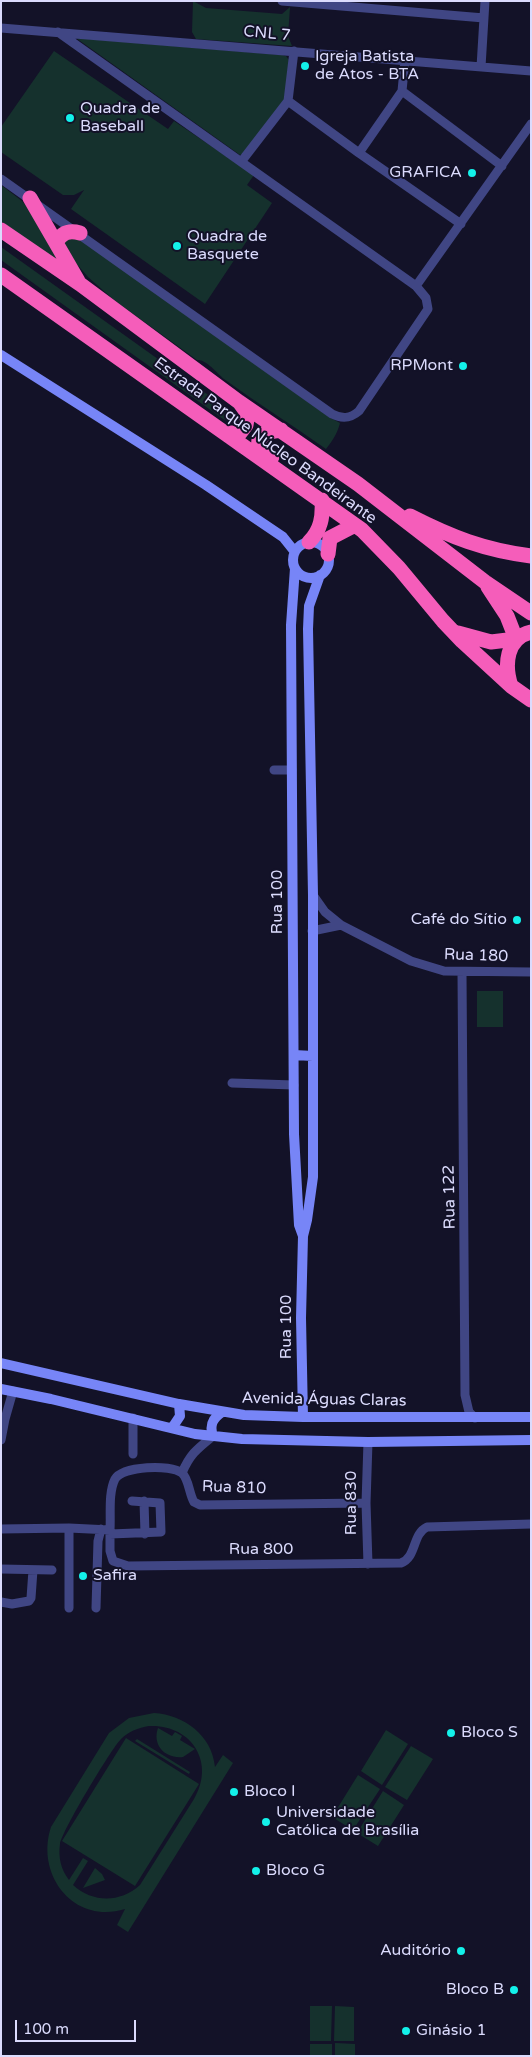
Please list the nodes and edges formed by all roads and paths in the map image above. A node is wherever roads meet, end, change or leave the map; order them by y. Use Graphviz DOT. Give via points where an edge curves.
graph roads {
  1 [pos="282,1"];
  2 [pos="485,1"];
  3 [pos="303,2"];
  4 [pos="484,18"];
  5 [pos="1,28"];
  6 [pos="58,32"];
  7 [pos="294,51"];
  8 [pos="405,60"];
  9 [pos="481,67"];
  10 [pos="531,71"];
  11 [pos="402,91"];
  12 [pos="288,101"];
  13 [pos="531,124"];
  14 [pos="358,153"];
  15 [pos="241,162"];
  16 [pos="502,166"];
  17 [pos="1,179"];
  18 [pos="30,198"];
  19 [pos="461,224"];
  20 [pos="1,230"];
  21 [pos="80,233"];
  22 [pos="56,243"];
  23 [pos="5,281"];
  24 [pos="80,284"];
  25 [pos="416,286"];
  26 [pos="1,355"];
  27 [pos="239,402"];
  28 [pos="280,430"];
  29 [pos="226,433"];
  30 [pos="358,484"];
  31 [pos="322,500"];
  32 [pos="358,528"];
  33 [pos="283,537"];
  34 [pos="306,543"];
  35 [pos="294,552"];
  36 [pos="328,554"];
  37 [pos="531,556"];
  38 [pos="295,568"];
  39 [pos="320,575"];
  40 [pos="485,582"];
  41 [pos="531,613"];
  42 [pos="453,631"];
  43 [pos="531,632"];
  44 [pos="516,639"];
  45 [pos="511,686"];
  46 [pos="531,700"];
  47 [pos="274,770"];
  48 [pos="292,770"];
  49 [pos="292,867"];
  50 [pos="311,867"];
  51 [pos="313,895"];
  52 [pos="340,925"];
  53 [pos="312,931"];
  54 [pos="531,972"];
  55 [pos="462,973"];
  56 [pos="294,1055"];
  57 [pos="313,1056"];
  58 [pos="232,1083"];
  59 [pos="294,1085"];
  60 [pos="303,1236"];
  61 [pos="1,1363"];
  62 [pos="1,1389"];
  63 [pos="13,1390"];
  64 [pos="179,1404"];
  65 [pos="222,1412"];
  66 [pos="303,1417"];
  67 [pos="531,1417"];
  68 [pos="133,1418"];
  69 [pos="475,1418"];
  70 [pos="172,1428"];
  71 [pos="213,1436"];
  72 [pos="1,1440"];
  73 [pos="531,1440"];
  74 [pos="368,1442"];
  75 [pos="133,1454"];
  76 [pos="182,1474"];
  77 [pos="132,1501"];
  78 [pos="144,1502"];
  79 [pos="366,1503"];
  80 [pos="531,1524"];
  81 [pos="69,1528"];
  82 [pos="1,1529"];
  83 [pos="107,1531"];
  84 [pos="145,1534"];
  85 [pos="368,1564"];
  86 [pos="1,1568"];
  87 [pos="33,1570"];
  88 [pos="52,1570"];
  89 [pos="1,1602"];
  90 [pos="69,1608"];
  91 [pos="96,1608"];
  1 -- 3 [label="street"];
  2 -- 4 [label="street"];
  3 -- 4 [label="street"];
  4 -- 9 [label="street"];
  5 -- 6 [label="street, CNL 7"];
  6 -- 7 [label="street, CNL 7"];
  6 -- 15 [label="street"];
  7 -- 8 [label="street, CNL 7"];
  7 -- 12 [label="street"];
  8 -- 9 [label="street, CNL 7"];
  8 -- 11 [label="street"];
  9 -- 10 [label="street, CNL 7"];
  11 -- 14 [label="street"];
  11 -- 16 [label="street"];
  12 -- 14 [label="street"];
  12 -- 15 [label="street"];
  13 -- 16 [label="street"];
  14 -- 19 [label="street"];
  15 -- 25 [label="street"];
  16 -- 19 [label="street"];
  17 -- 18 [label="street"];
  18 -- 21 [label="street"];
  18 -- 22 [label="highway"];
  19 -- 25 [label="street"];
  20 -- 24 [label="highway, Estrada Parque Núcleo Bandeirante"];
  21 -- 22 [label="highway" via="68,232"];
  21 -- 25 [label="street" via="332,414 343,418 359,411 426,315 428,303"];
  22 -- 24 [label="highway"];
  23 -- 29 [label="highway, Estrada Parque Núcleo Bandeirante"];
  24 -- 27 [label="highway, Estrada Parque Núcleo Bandeirante"];
  26 -- 33 [label="street"];
  27 -- 28 [label="highway, Estrada Parque Núcleo Bandeirante"];
  27 -- 29 [label="highway" via="248,414 246,425 236,434"];
  28 -- 30 [label="highway, Estrada Parque Núcleo Bandeirante"];
  28 -- 32 [label="highway" via="262,435 258,443 261,450 356,520"];
  29 -- 31 [label="highway, Estrada Parque Núcleo Bandeirante"];
  30 -- 37 [label="highway" via="442,532 474,545"];
  30 -- 40 [label="highway, Estrada Parque Núcleo Bandeirante"];
  31 -- 32 [label="highway, Estrada Parque Núcleo Bandeirante"];
  31 -- 34 [label="highway" via="320,525"];
  32 -- 36 [label="highway" via="330,538"];
  32 -- 42 [label="highway, Estrada Parque Núcleo Bandeirante" via="399,568"];
  33 -- 34 [label="street"];
  33 -- 35 [label="street"];
  34 -- 35 [label="street"];
  34 -- 36 [label="street" via="320,545"];
  35 -- 38 [label="street"];
  36 -- 39 [label="street" via="327,566"];
  38 -- 39 [label="street" via="304,576"];
  38 -- 48 [label="street, Rua 100" via="291,626"];
  39 -- 50 [label="street, Rua 100" via="309,606 308,629"];
  40 -- 41 [label="highway, Estrada Parque Núcleo Bandeirante"];
  40 -- 44 [label="highway" via="507,616"];
  42 -- 44 [label="highway" via="491,642"];
  42 -- 45 [label="highway, Estrada Parque Núcleo Bandeirante"];
  43 -- 44 [label="highway"];
  44 -- 45 [label="highway" via="507,659"];
  45 -- 46 [label="highway, Estrada Parque Núcleo Bandeirante"];
  47 -- 48 [label="street"];
  48 -- 49 [label="street, Rua 100"];
  49 -- 50 [label="street"];
  49 -- 56 [label="street, Rua 100"];
  50 -- 51 [label="street, Rua 100"];
  51 -- 52 [label="street, Rua 180"];
  51 -- 53 [label="street, Rua 100"];
  52 -- 53 [label="street"];
  52 -- 55 [label="street, Rua 180" via="410,961"];
  53 -- 57 [label="street, Rua 100"];
  54 -- 55 [label="street, Rua 180"];
  55 -- 69 [label="street, Rua 122" via="465,1395 469,1412"];
  56 -- 57 [label="street"];
  56 -- 59 [label="street, Rua 100"];
  57 -- 60 [label="street, Rua 100" via="312,1177 308,1220"];
  58 -- 59 [label="street"];
  59 -- 60 [label="street, Rua 100" via="299,1225"];
  60 -- 66 [label="street, Rua 100"];
  61 -- 64 [label="street, Avenida Águas Claras"];
  62 -- 63 [label="street"];
  63 -- 68 [label="street"];
  63 -- 72 [label="street"];
  64 -- 65 [label="street, Avenida Águas Claras"];
  64 -- 70 [label="street" via="180,1416"];
  65 -- 66 [label="street, Avenida Águas Claras"];
  65 -- 71 [label="street" via="211,1424"];
  66 -- 69 [label="street, Avenida Águas Claras"];
  67 -- 69 [label="street, Avenida Águas Claras"];
  68 -- 70 [label="street"];
  68 -- 75 [label="street"];
  70 -- 71 [label="street"];
  71 -- 74 [label="street" via="272,1441"];
  71 -- 76 [label="street" via="189,1456"];
  73 -- 74 [label="street"];
  74 -- 79 [label="street, Rua 830"];
  76 -- 79 [label="street, Rua 810" via="194,1502 200,1505"];
  76 -- 83 [label="street, Rua 810" via="167,1469 131,1469 118,1475 112,1489"];
  77 -- 78 [label="street"];
  78 -- 84 [label="street"];
  78 -- 84 [label="street" via="161,1505 162,1529 159,1533"];
  79 -- 85 [label="street, Rua 830"];
  80 -- 85 [label="street, Rua 800" via="427,1526 421,1531 405,1562"];
  81 -- 82 [label="street"];
  81 -- 83 [label="street"];
  81 -- 90 [label="street"];
  83 -- 84 [label="street"];
  83 -- 85 [label="street, Rua 800" via="113,1561 123,1566"];
  83 -- 91 [label="street" via="98,1541"];
  86 -- 87 [label="street"];
  87 -- 88 [label="street"];
  87 -- 89 [label="street" via="31,1598 12,1604"];
}
